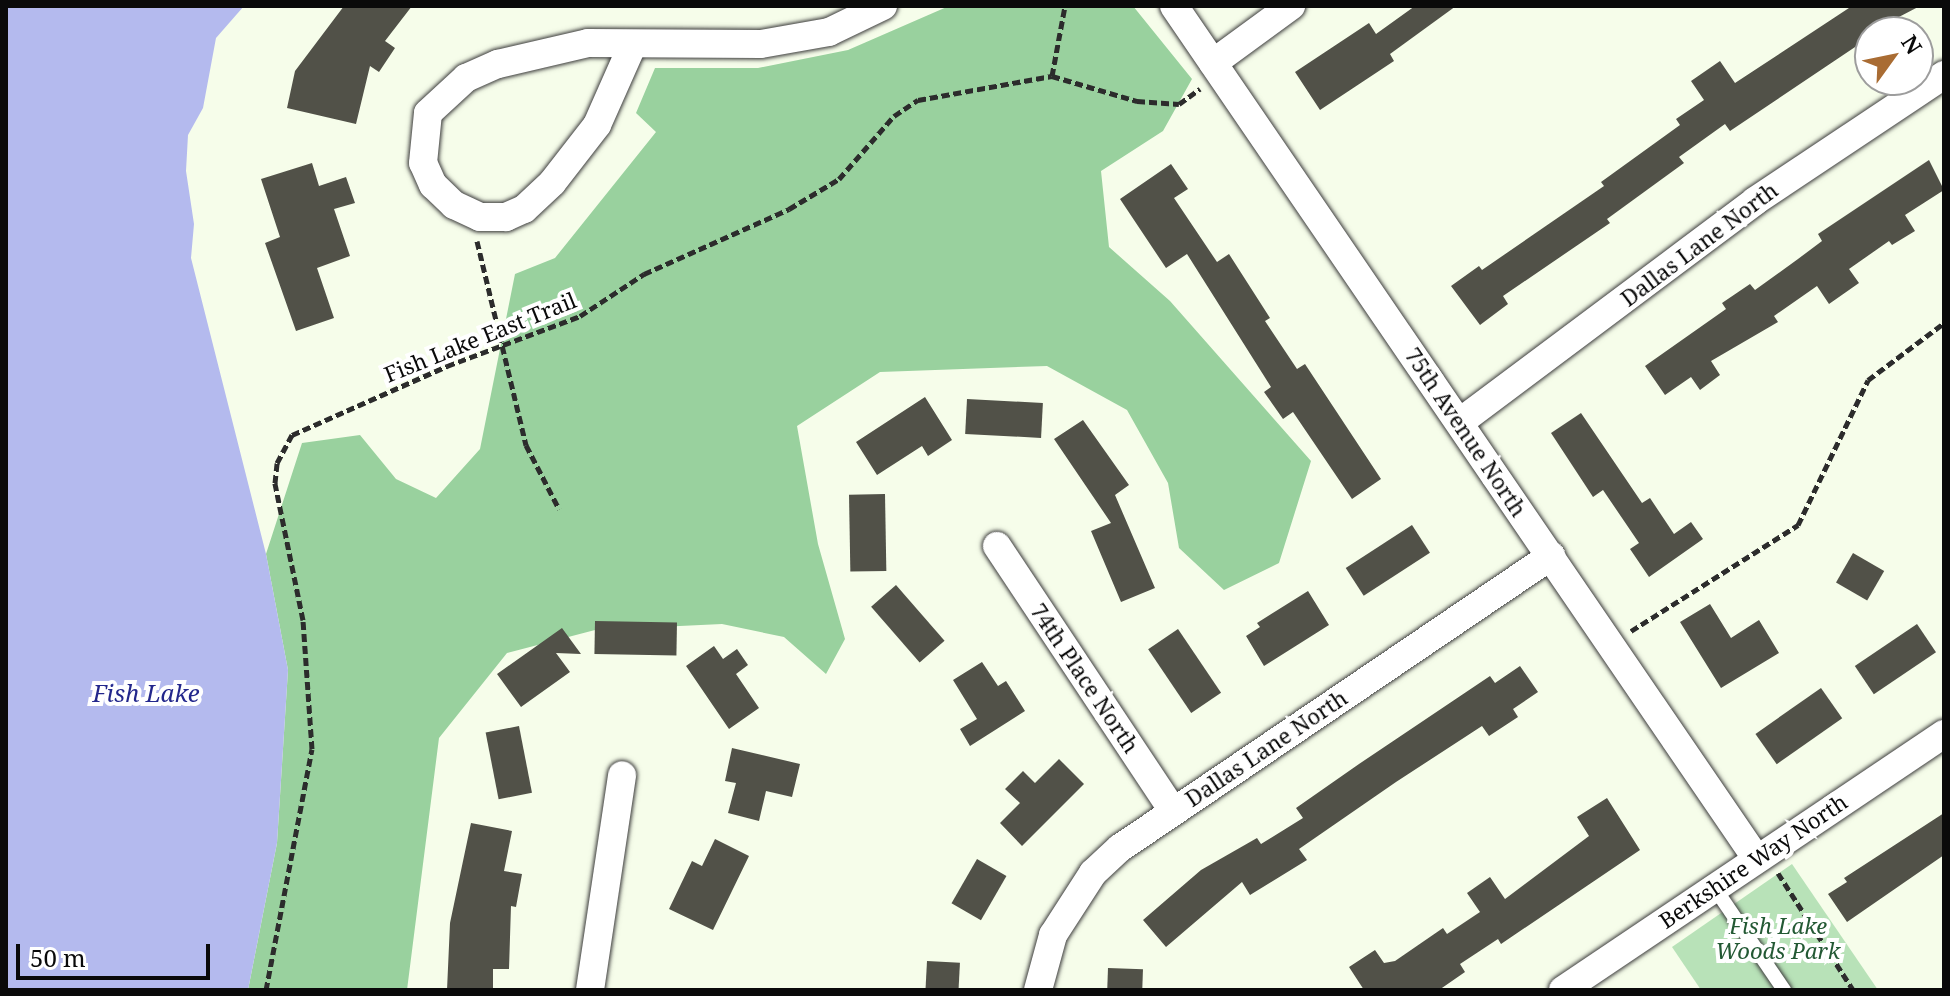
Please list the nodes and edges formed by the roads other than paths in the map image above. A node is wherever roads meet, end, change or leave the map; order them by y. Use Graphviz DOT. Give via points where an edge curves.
graph roads {
  1 [pos="883,6"];
  2 [pos="1174,6"];
  3 [pos="1291,6"];
  4 [pos="632,46"];
  5 [pos="1216,68"];
  6 [pos="1944,75"];
  7 [pos="1460,422"];
  8 [pos="997,546"];
  9 [pos="1551,556"];
  10 [pos="1944,734"];
  11 [pos="622,775"];
  12 [pos="1173,811"];
  13 [pos="1756,858"];
  14 [pos="1714,887"];
  15 [pos="590,990"];
  16 [pos="1038,990"];
  17 [pos="1563,990"];
  18 [pos="1784,990"];
  1 -- 4 [label="street" via="852,24 808,37 761,44"];
  2 -- 5 [label="street, 75th Avenue North"];
  3 -- 5 [label="street"];
  4 -- 4 [label="street" via="588,43 528,54 466,78 441,97 424,124 423,163 433,185 454,205 480,217 515,213 552,183 611,102"];
  5 -- 7 [label="street, 75th Avenue North"];
  6 -- 7 [label="street, Dallas Lane North" via="1755,201"];
  7 -- 9 [label="street, 75th Avenue North"];
  8 -- 12 [label="street, 74th Place North"];
  9 -- 12 [label="street, Dallas Lane North"];
  9 -- 13 [label="street, 75th Avenue North"];
  10 -- 13 [label="street, Berkshire Way North"];
  11 -- 15 [label="street"];
  12 -- 16 [label="street, Dallas Lane North" via="1093,873 1053,935"];
  13 -- 14 [label="street, Berkshire Way North"];
  14 -- 17 [label="street, Berkshire Way North"];
  14 -- 18 [label="lane"];
}
